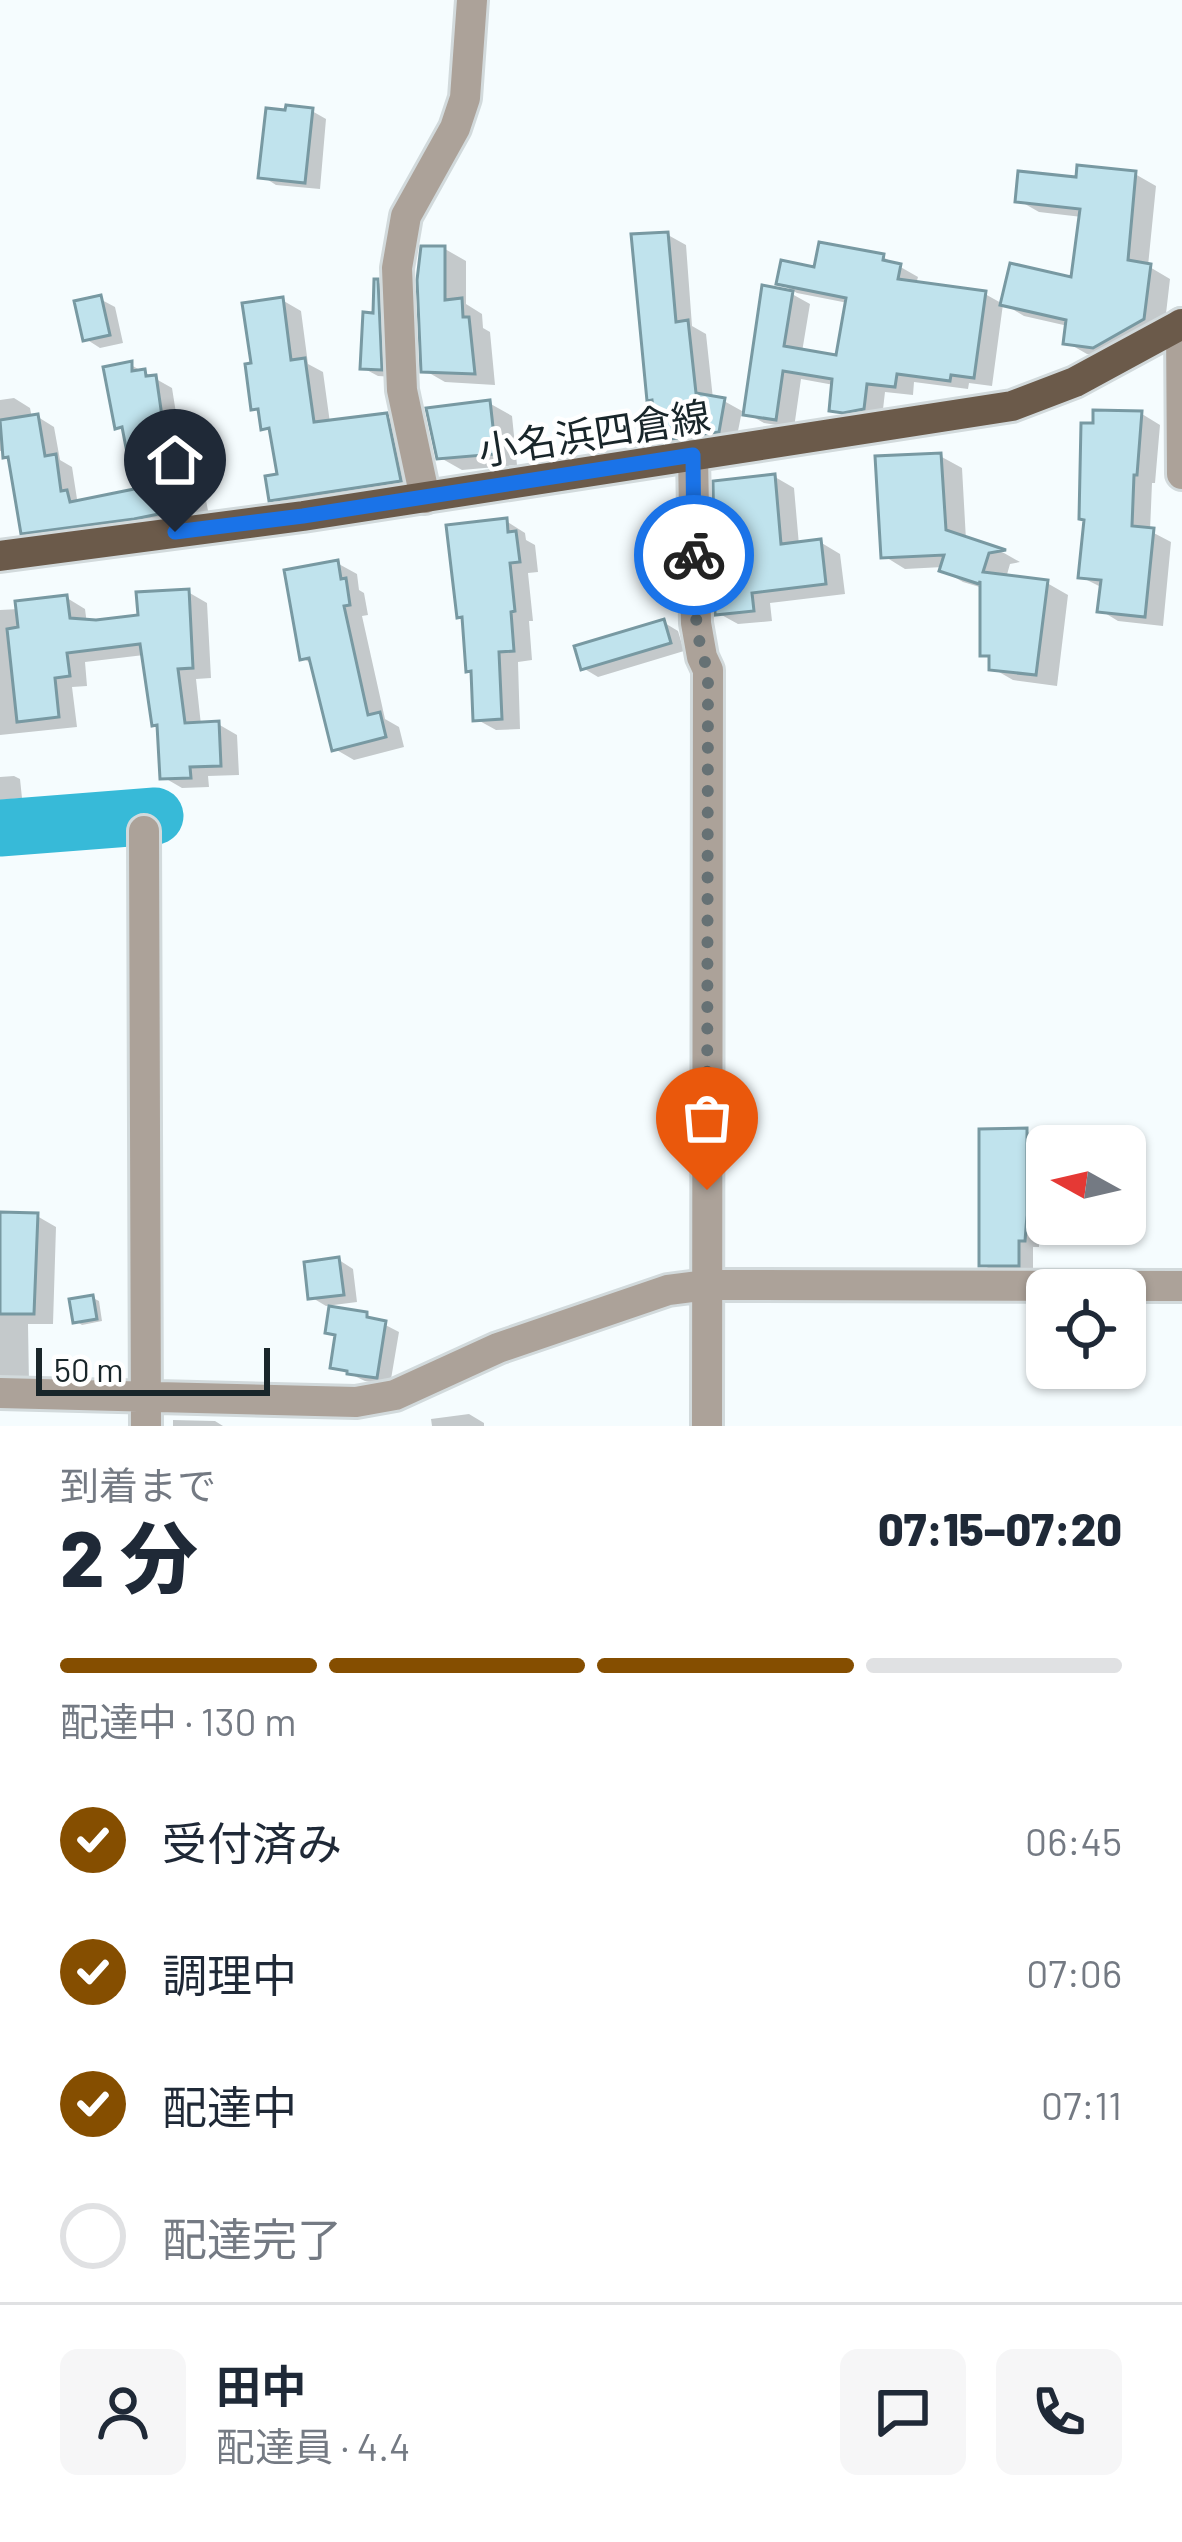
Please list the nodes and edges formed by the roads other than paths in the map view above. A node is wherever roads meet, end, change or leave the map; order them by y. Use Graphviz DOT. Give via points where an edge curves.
graph roads {
  1 [pos="472,0"];
  2 [pos="1181,324"];
  3 [pos="693,455"];
  4 [pos="1182,474"];
  5 [pos="424,498"];
  6 [pos="0,556"];
  7 [pos="143,831"];
  8 [pos="707,1285"];
  9 [pos="1182,1286"];
  10 [pos="0,1393"];
  11 [pos="146,1412"];
  12 [pos="707,1426"];
  1 -- 5 [label="street" via="465,98 406,216 397,268 402,390"];
  2 -- 3 [label="main road, 小名浜四倉線" via="1012,406"];
  2 -- 4 [label="street"];
  3 -- 5 [label="main road, 小名浜四倉線"];
  3 -- 8 [label="street" via="696,623 708,670"];
  5 -- 6 [label="main road, 小名浜四倉線"];
  7 -- 11 [label="street"];
  8 -- 9 [label="street"];
  8 -- 11 [label="street" via="668,1290 498,1348 395,1395"];
  8 -- 12 [label="street"];
  10 -- 11 [label="street"];
}
